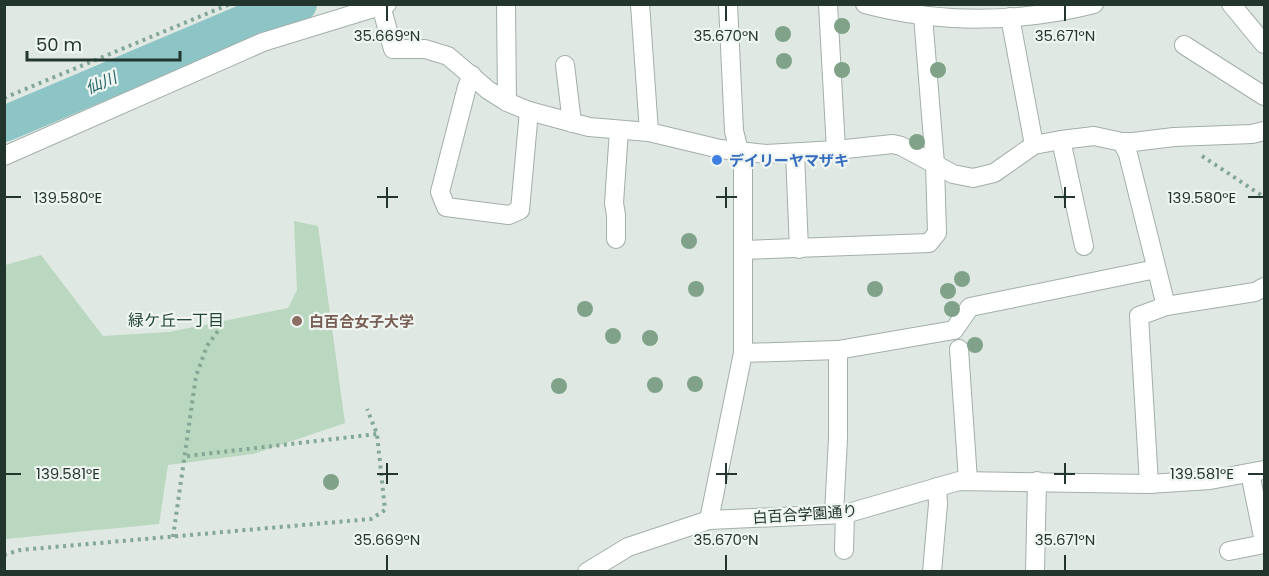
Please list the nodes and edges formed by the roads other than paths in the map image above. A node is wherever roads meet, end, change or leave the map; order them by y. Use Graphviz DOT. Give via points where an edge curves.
graph roads {
  1 [pos="506,4"];
  2 [pos="640,4"];
  3 [pos="728,4"];
  4 [pos="828,4"];
  5 [pos="865,4"];
  6 [pos="1094,4"];
  7 [pos="1231,4"];
  8 [pos="384,5"];
  9 [pos="923,16"];
  10 [pos="1010,18"];
  11 [pos="1264,44"];
  12 [pos="1184,45"];
  13 [pos="565,65"];
  14 [pos="472,75"];
  15 [pos="1264,96"];
  16 [pos="507,102"];
  17 [pos="529,111"];
  18 [pos="572,123"];
  19 [pos="619,130"];
  20 [pos="1264,131"];
  21 [pos="649,132"];
  22 [pos="1061,140"];
  23 [pos="1122,142"];
  24 [pos="1034,145"];
  25 [pos="836,150"];
  26 [pos="740,152"];
  27 [pos="795,153"];
  28 [pos="4,156"];
  29 [pos="935,164"];
  30 [pos="616,239"];
  31 [pos="1084,246"];
  32 [pos="799,249"];
  33 [pos="744,250"];
  34 [pos="1156,269"];
  35 [pos="1264,287"];
  36 [pos="1166,306"];
  37 [pos="959,349"];
  38 [pos="838,350"];
  39 [pos="743,353"];
  40 [pos="1257,471"];
  41 [pos="968,480"];
  42 [pos="1037,481"];
  43 [pos="1149,484"];
  44 [pos="938,486"];
  45 [pos="840,514"];
  46 [pos="709,520"];
  47 [pos="1264,543"];
  48 [pos="844,549"];
  49 [pos="1229,551"];
  50 [pos="587,572"];
  51 [pos="932,572"];
  52 [pos="1035,572"];
  1 -- 16 [label="street"];
  2 -- 21 [label="street"];
  3 -- 26 [label="street" via="734,130"];
  4 -- 25 [label="street"];
  5 -- 9 [label="street"];
  6 -- 10 [label="street"];
  7 -- 11 [label="street"];
  8 -- 14 [label="street" via="393,49 425,49 448,56"];
  8 -- 28 [label="street" via="263,42"];
  9 -- 10 [label="street"];
  9 -- 29 [label="street"];
  10 -- 24 [label="street"];
  12 -- 15 [label="street"];
  13 -- 18 [label="street"];
  14 -- 16 [label="street"];
  14 -- 17 [label="street" via="440,192 446,207 509,215 519,210"];
  16 -- 17 [label="street"];
  17 -- 18 [label="street"];
  18 -- 19 [label="street"];
  19 -- 21 [label="street"];
  19 -- 30 [label="street"];
  20 -- 23 [label="street"];
  21 -- 26 [label="street"];
  22 -- 23 [label="street" via="1094,136"];
  22 -- 24 [label="street"];
  22 -- 31 [label="street"];
  23 -- 34 [label="street"];
  24 -- 29 [label="street" via="994,172 973,178 953,174"];
  25 -- 27 [label="street"];
  25 -- 29 [label="street" via="893,144"];
  26 -- 27 [label="street"];
  26 -- 33 [label="street"];
  27 -- 32 [label="street"];
  29 -- 32 [label="street" via="938,233 929,243"];
  32 -- 33 [label="street"];
  33 -- 39 [label="street"];
  34 -- 36 [label="street"];
  34 -- 38 [label="street" via="970,307 954,330"];
  35 -- 36 [label="street" via="1255,292"];
  36 -- 43 [label="street" via="1139,316"];
  37 -- 41 [label="street"];
  38 -- 39 [label="street"];
  38 -- 45 [label="street"];
  39 -- 46 [label="street"];
  40 -- 43 [label="street, 白百合学園通り" via="1210,480"];
  40 -- 47 [label="street"];
  41 -- 42 [label="street, 白百合学園通り"];
  41 -- 44 [label="street, 白百合学園通り"];
  42 -- 43 [label="street, 白百合学園通り"];
  42 -- 52 [label="street"];
  44 -- 45 [label="street, 白百合学園通り"];
  44 -- 51 [label="street"];
  45 -- 46 [label="street, 白百合学園通り"];
  45 -- 48 [label="street"];
  46 -- 50 [label="street, 白百合学園通り" via="628,547"];
  47 -- 49 [label="street"];
}
